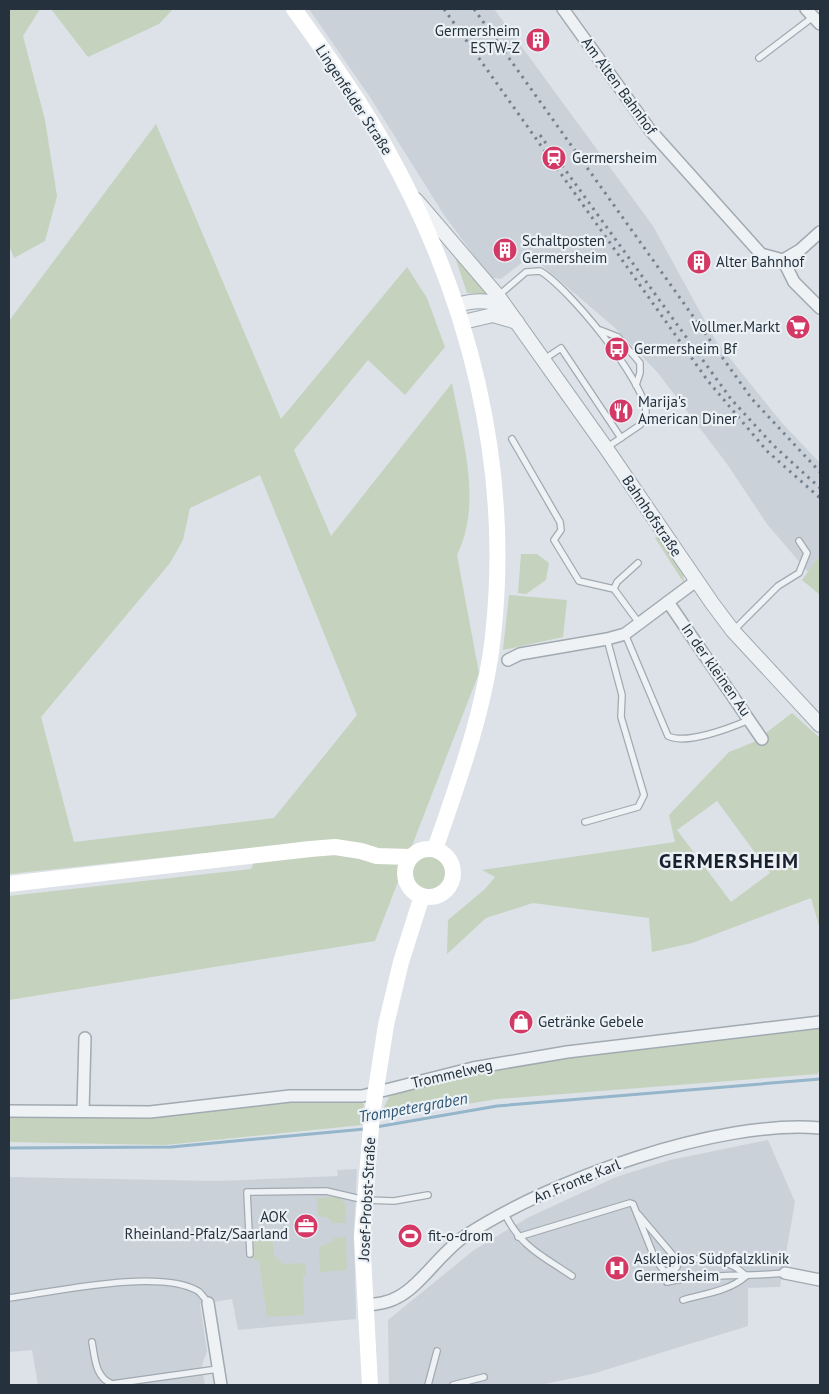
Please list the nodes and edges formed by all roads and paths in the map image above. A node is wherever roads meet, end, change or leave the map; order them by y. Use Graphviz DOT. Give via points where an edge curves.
graph roads {
  1 [pos="294,9"];
  2 [pos="563,9"];
  3 [pos="813,16"];
  4 [pos="759,58"];
  5 [pos="410,193"];
  6 [pos="820,232"];
  7 [pos="782,260"];
  8 [pos="501,300"];
  9 [pos="457,305"];
  10 [pos="820,308"];
  11 [pos="463,322"];
  12 [pos="517,322"];
  13 [pos="600,330"];
  14 [pos="543,360"];
  15 [pos="636,385"];
  16 [pos="623,437"];
  17 [pos="512,438"];
  18 [pos="606,448"];
  19 [pos="799,541"];
  20 [pos="638,563"];
  21 [pos="696,581"];
  22 [pos="614,589"];
  23 [pos="668,602"];
  24 [pos="639,623"];
  25 [pos="733,630"];
  26 [pos="625,634"];
  27 [pos="607,639"];
  28 [pos="508,660"];
  29 [pos="751,720"];
  30 [pos="820,725"];
  31 [pos="762,739"];
  32 [pos="585,822"];
  33 [pos="435,849"];
  34 [pos="377,856"];
  35 [pos="410,856"];
  36 [pos="406,882"];
  37 [pos="9,884"];
  38 [pos="422,896"];
  39 [pos="820,1022"];
  40 [pos="85,1038"];
  41 [pos="374,1094"];
  42 [pos="9,1111"];
  43 [pos="84,1111"];
  44 [pos="820,1128"];
  45 [pos="428,1195"];
  46 [pos="365,1200"];
  47 [pos="504,1212"];
  48 [pos="638,1214"];
  49 [pos="518,1237"];
  50 [pos="250,1254"];
  51 [pos="677,1260"];
  52 [pos="785,1273"];
  53 [pos="572,1276"];
  54 [pos="746,1276"];
  55 [pos="820,1280"];
  56 [pos="667,1282"];
  57 [pos="9,1298"];
  58 [pos="683,1300"];
  59 [pos="208,1303"];
  60 [pos="365,1305"];
  61 [pos="92,1342"];
  62 [pos="437,1352"];
  63 [pos="218,1369"];
  64 [pos="484,1378"];
  65 [pos="221,1385"];
  66 [pos="370,1385"];
  67 [pos="428,1385"];
  68 [pos="453,1385"];
  1 -- 5 [label="main road, Lingenfelder Straße" via="371,123"];
  2 -- 7 [label="street, Am Alten Bahnhof" via="650,130 761,254"];
  3 -- 4 [label="lane"];
  5 -- 8 [label="street, Bahnhofstraße"];
  5 -- 9 [label="main road, Lingenfelder Straße"];
  6 -- 7 [label="street" via="800,250"];
  7 -- 10 [label="street" via="794,282"];
  8 -- 9 [label="street" via="477,300"];
  8 -- 12 [label="street, Bahnhofstraße"];
  8 -- 13 [label="lane" via="526,272 540,271 576,302"];
  9 -- 11 [label="main road, Lingenfelder Straße"];
  11 -- 12 [label="street" via="493,315"];
  11 -- 33 [label="main road, Lingenfelder Straße" via="492,456 498,528 497,582 493,638 471,745"];
  12 -- 14 [label="street, Bahnhofstraße"];
  13 -- 15 [label="lane"];
  13 -- 15 [label="lane" via="618,337 637,358 641,368"];
  14 -- 16 [label="lane" via="561,348"];
  14 -- 18 [label="street, Bahnhofstraße"];
  15 -- 16 [label="lane" via="646,414 640,425"];
  16 -- 18 [label="lane"];
  17 -- 22 [label="lane" via="560,522 561,530 554,540 579,581"];
  18 -- 21 [label="street, Bahnhofstraße"];
  19 -- 25 [label="lane" via="806,553 799,574 778,586"];
  20 -- 22 [label="lane" via="617,582"];
  21 -- 23 [label="street"];
  21 -- 25 [label="street, Bahnhofstraße"];
  22 -- 24 [label="lane"];
  23 -- 24 [label="street"];
  23 -- 29 [label="street, In der kleinen Au"];
  24 -- 26 [label="street"];
  25 -- 30 [label="street, Bahnhofstraße"];
  26 -- 27 [label="street"];
  26 -- 29 [label="lane" via="668,736 676,740 728,729"];
  27 -- 28 [label="street" via="520,654"];
  27 -- 32 [label="lane" via="622,694 621,717 644,795 638,807"];
  29 -- 31 [label="street, In der kleinen Au"];
  33 -- 35 [label="main road" via="419,850"];
  33 -- 38 [label="main road" via="452,864 452,879 444,892 437,896"];
  34 -- 35 [label="main road"];
  34 -- 36 [label="main road"];
  34 -- 37 [label="main road" via="335,847 310,848"];
  35 -- 36 [label="main road" via="405,867"];
  36 -- 38 [label="main road" via="409,888"];
  38 -- 41 [label="main road, Josef-Probst-Straße" via="400,962"];
  39 -- 41 [label="street, Trommelweg" via="567,1052 473,1068"];
  40 -- 43 [label="street"];
  41 -- 43 [label="street, Trommelweg" via="290,1096 150,1112"];
  41 -- 46 [label="main road, Josef-Probst-Straße"];
  42 -- 43 [label="street, Trommelweg"];
  44 -- 47 [label="street, An Fronte Karl" via="783,1126 667,1149 624,1162"];
  45 -- 46 [label="lane" via="394,1201"];
  46 -- 50 [label="lane" via="326,1191 247,1192"];
  46 -- 60 [label="main road, Josef-Probst-Straße" via="362,1236"];
  47 -- 49 [label="lane"];
  47 -- 60 [label="street, An Fronte Karl" via="454,1244 404,1294 388,1302"];
  48 -- 49 [label="lane" via="634,1204 628,1203"];
  48 -- 51 [label="lane"];
  48 -- 51 [label="lane" via="660,1266 664,1270 673,1270"];
  49 -- 53 [label="lane"];
  51 -- 54 [label="lane" via="730,1263"];
  52 -- 54 [label="lane"];
  52 -- 55 [label="street"];
  54 -- 56 [label="lane" via="701,1276"];
  54 -- 58 [label="lane" via="739,1283"];
  57 -- 59 [label="lane" via="143,1280 186,1286 200,1292"];
  59 -- 63 [label="street"];
  60 -- 66 [label="main road, Josef-Probst-Straße"];
  61 -- 63 [label="lane" via="99,1373 112,1384"];
  62 -- 67 [label="lane"];
  63 -- 65 [label="street"];
  64 -- 68 [label="lane"];
}
